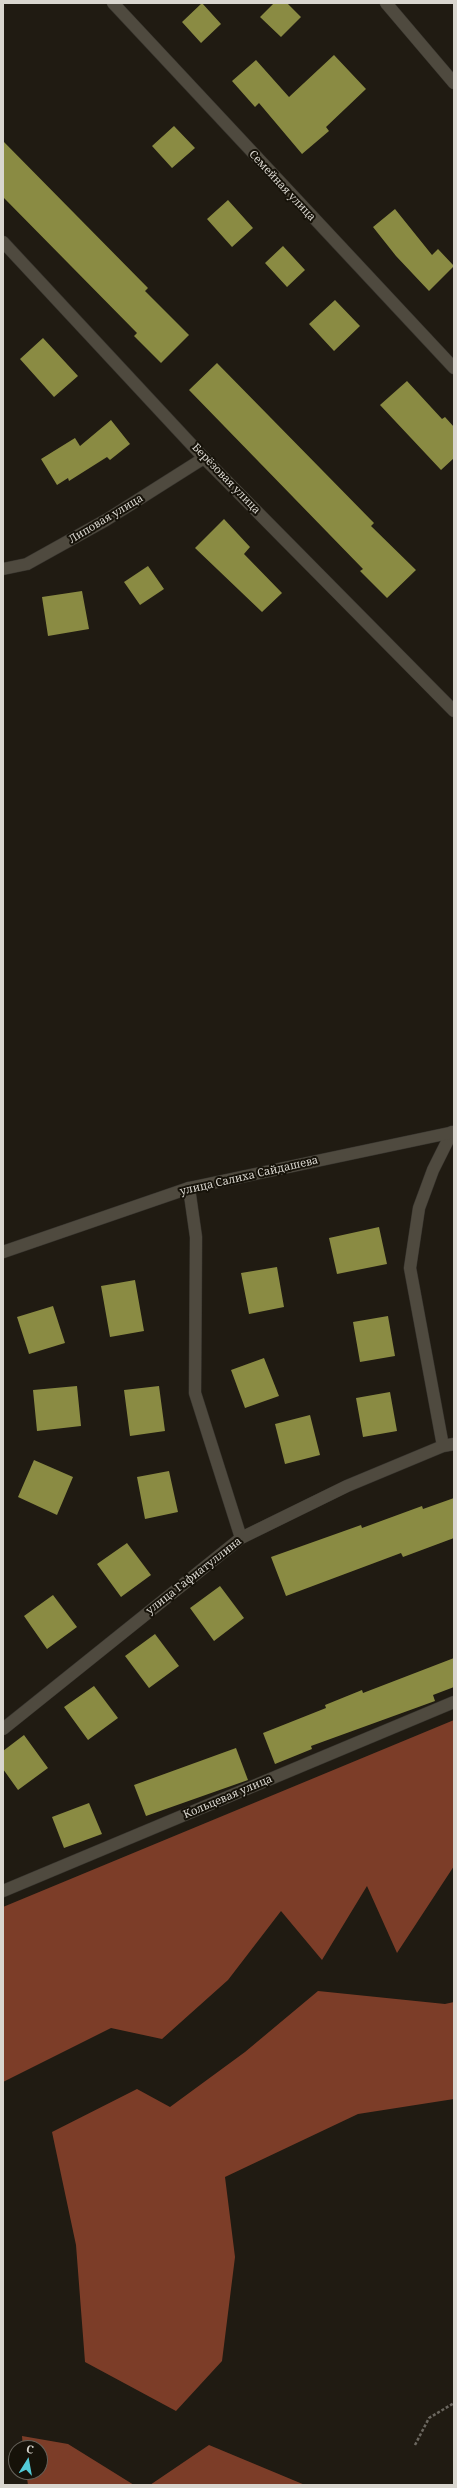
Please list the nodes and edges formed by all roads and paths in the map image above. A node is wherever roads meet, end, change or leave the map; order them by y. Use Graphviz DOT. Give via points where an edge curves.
graph roads {
  1 [pos="113,3"];
  2 [pos="386,3"];
  3 [pos="454,83"];
  4 [pos="3,242"];
  5 [pos="454,368"];
  6 [pos="204,458"];
  7 [pos="3,569"];
  8 [pos="454,711"];
  9 [pos="453,1132"];
  10 [pos="189,1188"];
  11 [pos="3,1252"];
  12 [pos="448,1445"];
  13 [pos="241,1538"];
  14 [pos="454,1702"];
  15 [pos="3,1729"];
  16 [pos="3,1891"];
  17 [pos="454,2403"];
  18 [pos="415,2445"];
  1 -- 5 [label="street, Семейная улица"];
  2 -- 3 [label="street"];
  4 -- 6 [label="street, Берёзовая улица"];
  6 -- 7 [label="street, Липовая улица" via="106,520 27,564"];
  6 -- 8 [label="street, Берёзовая улица"];
  9 -- 10 [label="street, улица Салиха Сайдашева"];
  9 -- 12 [label="street" via="433,1170 419,1208 410,1268"];
  10 -- 11 [label="street, улица Салиха Сайдашева"];
  10 -- 13 [label="street" via="196,1237 195,1393"];
  12 -- 13 [label="street, улица Гафиатуллина" via="347,1486"];
  13 -- 15 [label="street, улица Гафиатуллина"];
  14 -- 16 [label="street, Кольцевая улица"];
  17 -- 18 [label="path" via="429,2418"];
}
